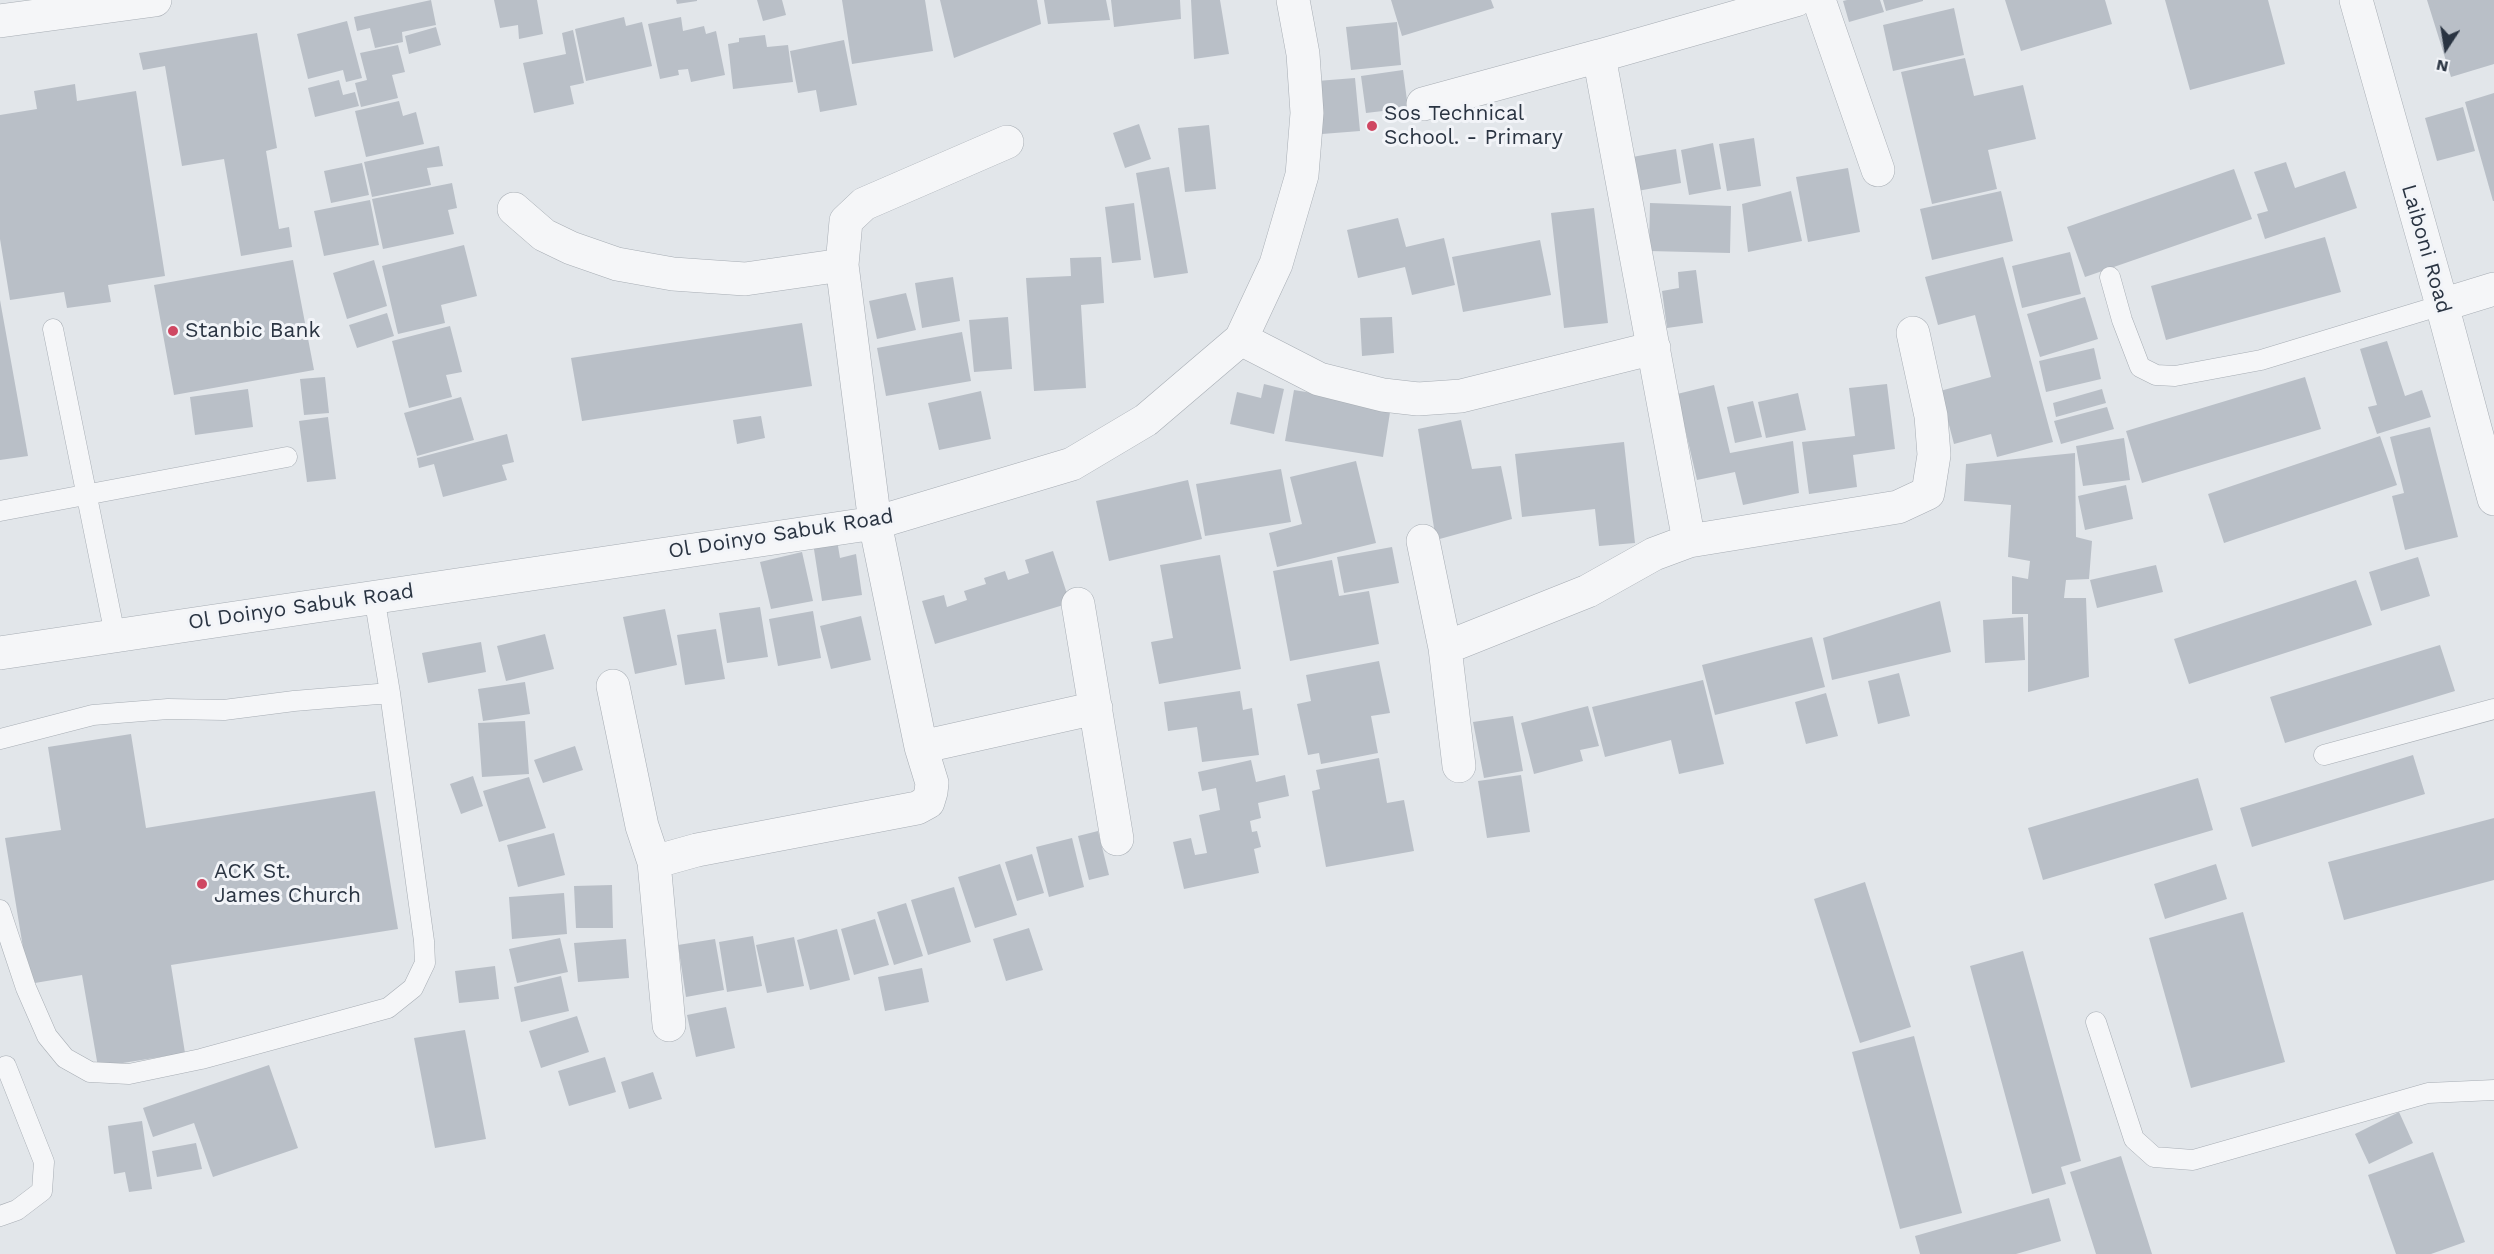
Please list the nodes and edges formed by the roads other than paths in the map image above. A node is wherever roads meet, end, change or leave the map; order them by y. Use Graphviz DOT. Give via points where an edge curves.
graph roads {
  1 [pos="155,0"];
  2 [pos="1293,0"];
  3 [pos="1796,0"];
  4 [pos="1819,0"];
  5 [pos="2356,0"];
  6 [pos="0,21"];
  7 [pos="1599,56"];
  8 [pos="1424,104"];
  9 [pos="1007,142"];
  10 [pos="1878,170"];
  11 [pos="513,209"];
  12 [pos="842,265"];
  13 [pos="2110,277"];
  14 [pos="2494,289"];
  15 [pos="2442,305"];
  16 [pos="53,329"];
  17 [pos="1913,333"];
  18 [pos="1242,339"];
  19 [pos="1654,348"];
  20 [pos="287,457"];
  21 [pos="87,493"];
  22 [pos="2494,499"];
  23 [pos="0,511"];
  24 [pos="875,523"];
  25 [pos="1423,541"];
  26 [pos="1689,541"];
  27 [pos="374,596"];
  28 [pos="1078,604"];
  29 [pos="115,635"];
  30 [pos="1445,648"];
  31 [pos="0,653"];
  32 [pos="613,686"];
  33 [pos="390,693"];
  34 [pos="1096,708"];
  35 [pos="2494,709"];
  36 [pos="0,739"];
  37 [pos="921,747"];
  38 [pos="2324,755"];
  39 [pos="1460,766"];
  40 [pos="1117,839"];
  41 [pos="654,862"];
  42 [pos="0,910"];
  43 [pos="2096,1022"];
  44 [pos="669,1025"];
  45 [pos="6,1066"];
  46 [pos="2494,1090"];
  47 [pos="0,1216"];
  1 -- 6 [label="street"];
  2 -- 18 [label="street, Ol Doinyo Sabuk Road" via="1303,54 1307,113 1302,175 1276,264"];
  3 -- 7 [label="street"];
  4 -- 10 [label="street"];
  5 -- 15 [label="street, Laiboni Road"];
  7 -- 8 [label="street"];
  7 -- 19 [label="street"];
  9 -- 12 [label="street" via="864,204 846,221"];
  11 -- 12 [label="street" via="544,234 571,248 617,264 673,274 745,279"];
  12 -- 24 [label="street"];
  13 -- 15 [label="lane" via="2140,367 2156,375 2261,360"];
  14 -- 15 [label="street"];
  15 -- 22 [label="street, Laiboni Road"];
  16 -- 21 [label="lane"];
  17 -- 26 [label="street" via="1931,416 1934,455 1928,493 1898,507"];
  18 -- 19 [label="street" via="1320,379 1383,395 1418,399 1461,396"];
  18 -- 24 [label="street, Ol Doinyo Sabuk Road" via="1146,420 1072,464"];
  19 -- 26 [label="street"];
  20 -- 21 [label="lane"];
  21 -- 23 [label="lane"];
  21 -- 29 [label="lane"];
  24 -- 27 [label="street, Ol Doinyo Sabuk Road"];
  24 -- 37 [label="street"];
  25 -- 30 [label="street"];
  26 -- 30 [label="street" via="1654,554 1580,595"];
  27 -- 29 [label="street, Ol Doinyo Sabuk Road"];
  27 -- 33 [label="lane"];
  28 -- 34 [label="street"];
  29 -- 31 [label="street, Ol Doinyo Sabuk Road"];
  30 -- 39 [label="street"];
  32 -- 41 [label="street" via="642,826"];
  33 -- 36 [label="lane" via="224,710 93,715"];
  33 -- 42 [label="lane" via="425,963 413,988 388,1008 129,1074 90,1072 65,1058 47,1036"];
  34 -- 37 [label="street"];
  34 -- 40 [label="street"];
  35 -- 38 [label="lane"];
  37 -- 41 [label="street" via="932,783 928,801 917,808 697,850"];
  41 -- 44 [label="street"];
  43 -- 46 [label="lane" via="2134,1139 2154,1157 2193,1160 2428,1093"];
  45 -- 47 [label="lane" via="44,1162 42,1191 17,1210"];
}
